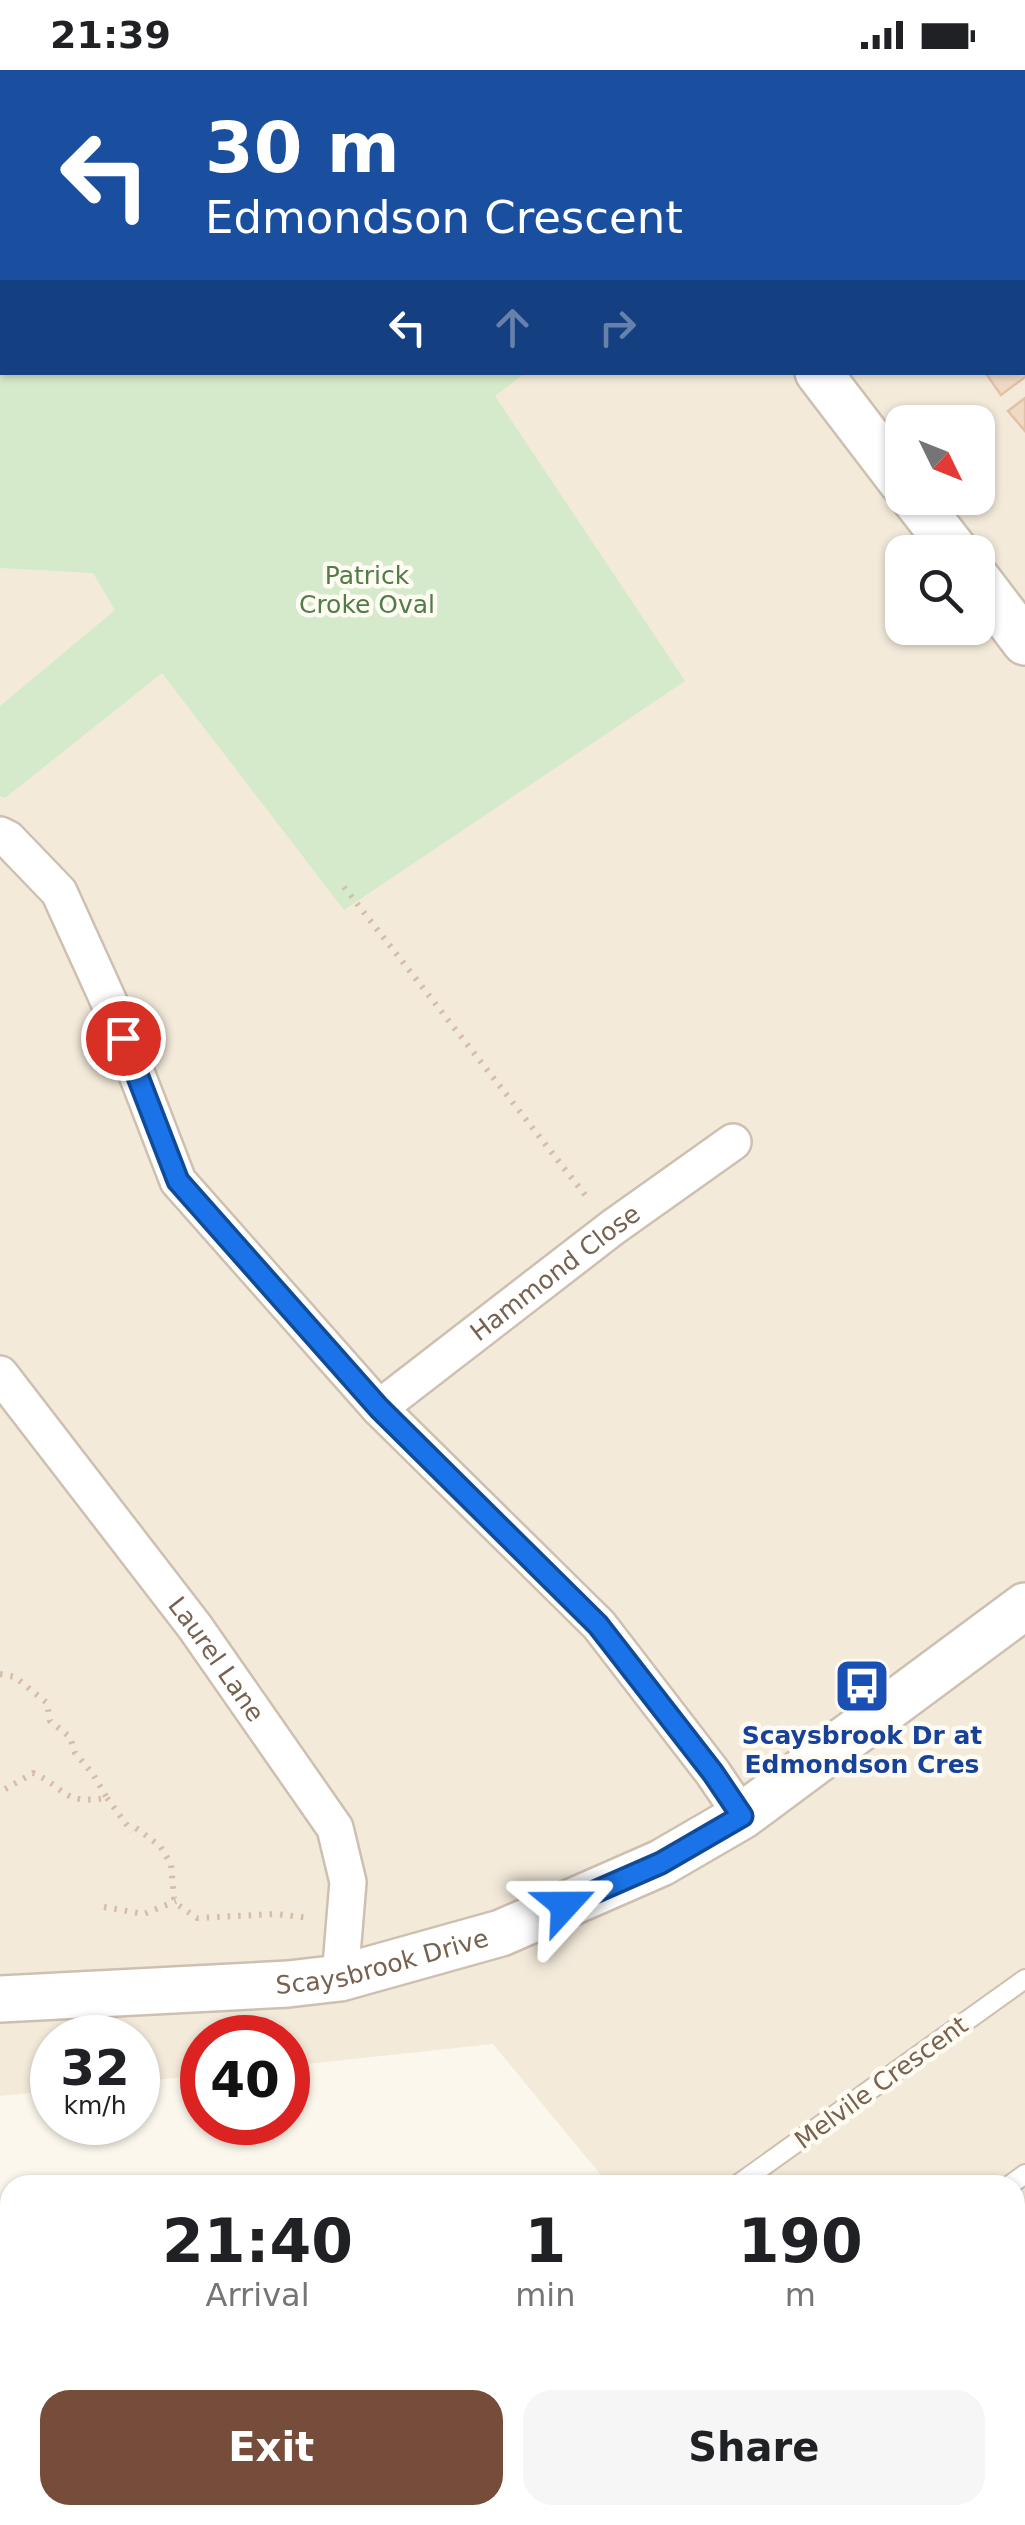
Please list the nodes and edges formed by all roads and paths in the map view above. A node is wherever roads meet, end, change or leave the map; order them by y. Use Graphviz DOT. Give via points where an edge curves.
graph roads {
  1 [pos="820,375"];
  2 [pos="885,460"];
  3 [pos="927,515"];
  4 [pos="943,535"];
  5 [pos="995,602"];
  6 [pos="1025,642"];
  7 [pos="0,835"];
  8 [pos="344,886"];
  9 [pos="733,1142"];
  10 [pos="612,1228"];
  11 [pos="0,1374"];
  12 [pos="379,1408"];
  13 [pos="1025,1606"];
  14 [pos="0,1674"];
  15 [pos="0,1792"];
  16 [pos="107,1798"];
  17 [pos="742,1816"];
  18 [pos="176,1902"];
  19 [pos="104,1907"];
  20 [pos="346,1910"];
  21 [pos="340,1978"];
  22 [pos="1025,1979"];
  23 [pos="0,1999"];
  24 [pos="751,2175"];
  1 -- 2 [label="street"];
  3 -- 4 [label="street"];
  5 -- 6 [label="street"];
  7 -- 12 [label="street" via="59,892 178,1181"];
  8 -- 10 [label="path"];
  9 -- 10 [label="street, Hammond Close"];
  10 -- 12 [label="street, Hammond Close"];
  11 -- 20 [label="street, Laurel Lane" via="195,1627 335,1828 348,1882"];
  12 -- 17 [label="street" via="598,1625"];
  13 -- 17 [label="street, Scaysbrook Drive"];
  14 -- 16 [label="path" via="15,1677 47,1703 50,1721 70,1737"];
  15 -- 16 [label="path" via="33,1773 70,1798"];
  16 -- 18 [label="path" via="134,1830 160,1846 171,1864"];
  17 -- 21 [label="street, Scaysbrook Drive" via="661,1863 501,1933"];
  18 -- 19 [label="path" via="144,1914"];
  18 -- 20 [label="path" via="209,1920 307,1918"];
  20 -- 21 [label="street, Laurel Lane"];
  21 -- 23 [label="street, Scaysbrook Drive"];
  22 -- 24 [label="lane, Melvile Crescent"];
}
